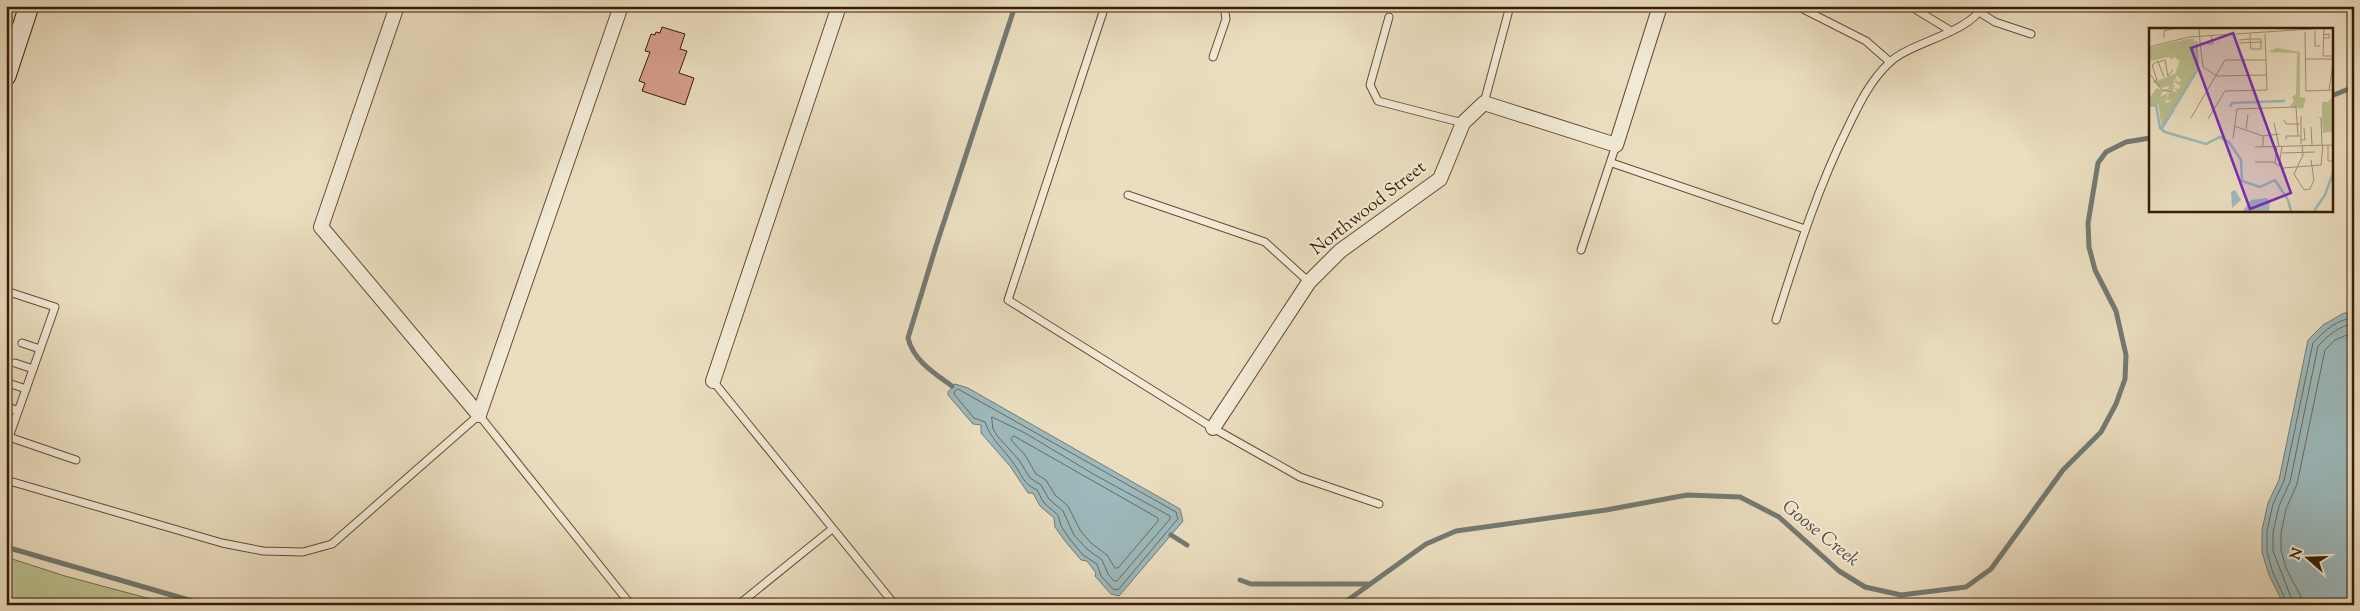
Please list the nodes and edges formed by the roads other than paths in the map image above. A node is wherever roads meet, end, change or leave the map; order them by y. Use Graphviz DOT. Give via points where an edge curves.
graph roads {
  1 [pos="28,6"];
  2 [pos="397,6"];
  3 [pos="621,6"];
  4 [pos="839,6"];
  5 [pos="1105,6"];
  6 [pos="1224,6"];
  7 [pos="1510,6"];
  8 [pos="1660,6"];
  9 [pos="1797,6"];
  10 [pos="1910,6"];
  11 [pos="1981,9"];
  12 [pos="1389,17"];
  13 [pos="1951,31"];
  14 [pos="2031,34"];
  15 [pos="1213,57"];
  16 [pos="1890,62"];
  17 [pos="6,76"];
  18 [pos="1484,103"];
  19 [pos="1462,123"];
  20 [pos="1616,145"];
  21 [pos="1612,162"];
  22 [pos="1128,195"];
  23 [pos="1805,228"];
  24 [pos="1582,250"];
  25 [pos="1309,282"];
  26 [pos="6,291"];
  27 [pos="1776,320"];
  28 [pos="22,343"];
  29 [pos="40,349"];
  30 [pos="15,363"];
  31 [pos="33,369"];
  32 [pos="713,381"];
  33 [pos="8,383"];
  34 [pos="26,389"];
  35 [pos="6,406"];
  36 [pos="18,411"];
  37 [pos="480,415"];
  38 [pos="1212,428"];
  39 [pos="8,438"];
  40 [pos="76,460"];
  41 [pos="6,480"];
  42 [pos="1379,504"];
  43 [pos="832,529"];
  44 [pos="631,605"];
  45 [pos="738,605"];
  46 [pos="895,605"];
  1 -- 17 [label="main road"];
  2 -- 37 [label="street" via="321,227"];
  3 -- 37 [label="street"];
  4 -- 32 [label="street"];
  5 -- 38 [label="lane" via="1008,300"];
  6 -- 15 [label="lane" via="1226,19"];
  7 -- 18 [label="lane"];
  8 -- 20 [label="street"];
  9 -- 16 [label="lane" via="1866,41"];
  10 -- 13 [label="lane"];
  11 -- 13 [label="lane"];
  11 -- 14 [label="lane" via="1995,22"];
  12 -- 19 [label="lane" via="1370,85 1378,100"];
  13 -- 16 [label="lane"];
  16 -- 23 [label="lane" via="1865,92 1832,158"];
  18 -- 19 [label="street, Northwood Street"];
  18 -- 20 [label="street"];
  19 -- 25 [label="street, Northwood Street" via="1440,179 1340,251"];
  20 -- 21 [label="lane"];
  21 -- 23 [label="lane"];
  21 -- 24 [label="lane"];
  22 -- 25 [label="lane" via="1265,242"];
  23 -- 27 [label="lane"];
  25 -- 38 [label="street, Northwood Street"];
  26 -- 29 [label="lane" via="55,307"];
  28 -- 29 [label="lane"];
  29 -- 31 [label="lane"];
  30 -- 31 [label="lane"];
  31 -- 34 [label="lane"];
  32 -- 43 [label="lane"];
  33 -- 34 [label="lane"];
  34 -- 36 [label="lane"];
  35 -- 36 [label="lane"];
  36 -- 39 [label="lane"];
  37 -- 41 [label="lane" via="332,544 303,552 263,551 222,543"];
  37 -- 44 [label="lane"];
  38 -- 42 [label="lane" via="1300,477"];
  39 -- 40 [label="lane"];
  43 -- 45 [label="lane"];
  43 -- 46 [label="lane"];
}
